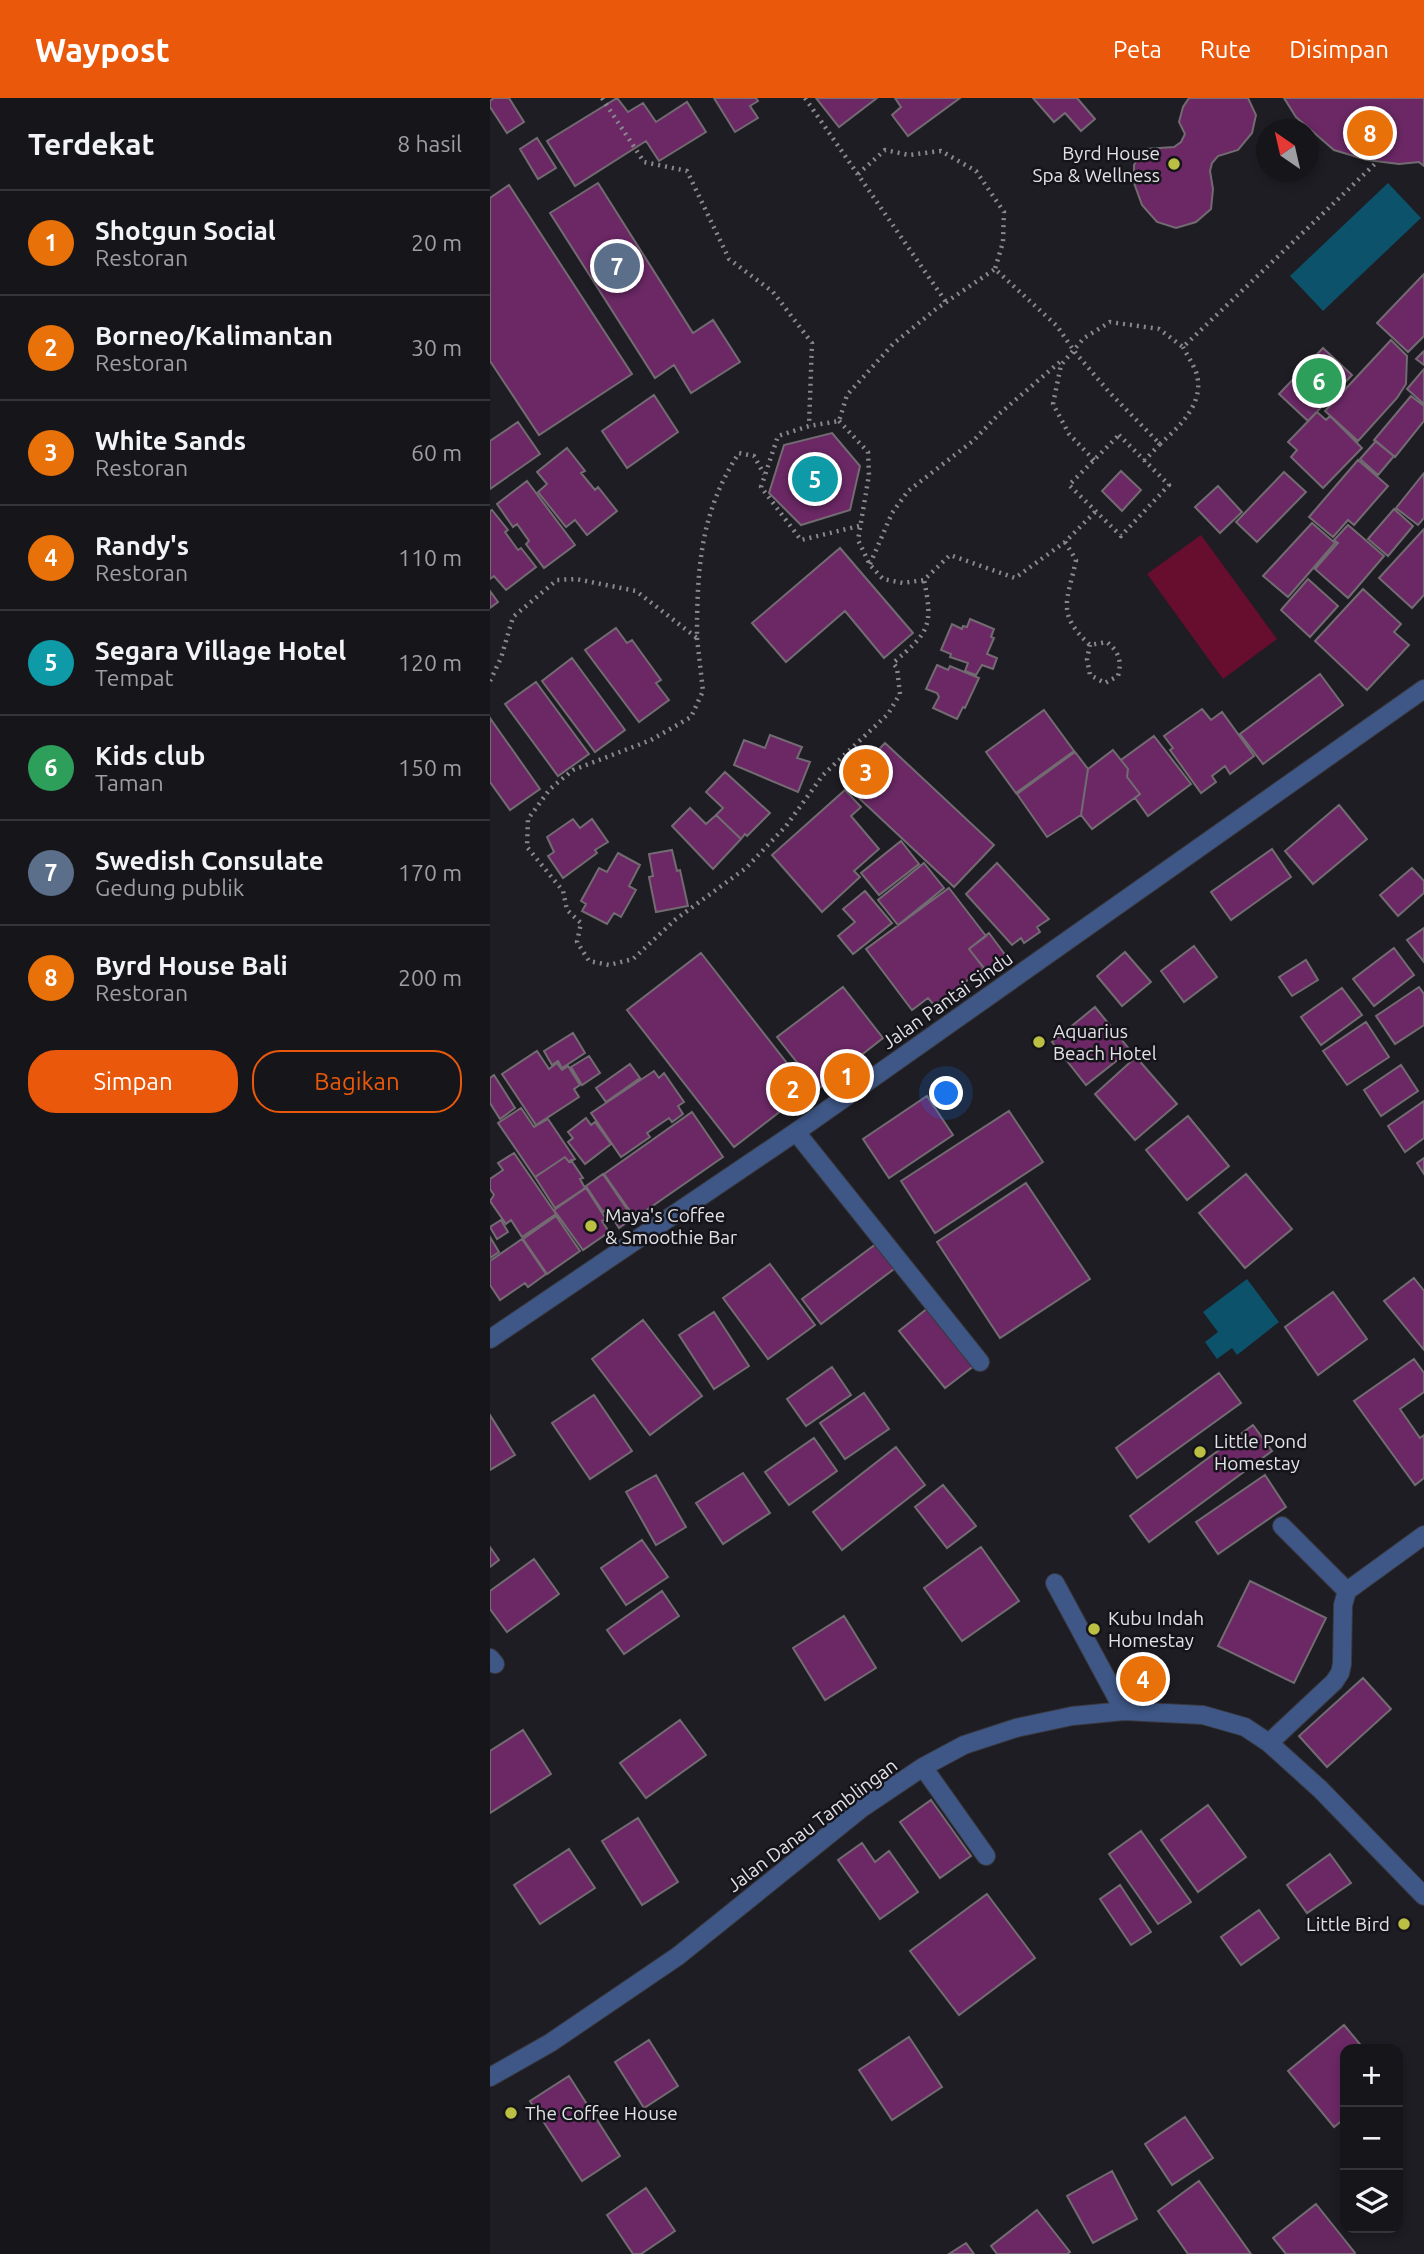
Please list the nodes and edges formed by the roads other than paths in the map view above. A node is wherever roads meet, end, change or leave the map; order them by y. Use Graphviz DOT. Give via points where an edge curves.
graph roads {
  1 [pos="1424,689"];
  2 [pos="796,1132"];
  3 [pos="490,1339"];
  4 [pos="980,1362"];
  5 [pos="1282,1525"];
  6 [pos="1424,1535"];
  7 [pos="1055,1583"];
  8 [pos="1347,1591"];
  9 [pos="1124,1711"];
  10 [pos="1269,1743"];
  11 [pos="923,1767"];
  12 [pos="986,1856"];
  13 [pos="1424,1896"];
  14 [pos="490,2077"];
  1 -- 2 [label="street, Jalan Pantai Sindu"];
  2 -- 3 [label="street, Jalan Pantai Sindu"];
  2 -- 4 [label="street"];
  5 -- 8 [label="street"];
  6 -- 8 [label="street"];
  7 -- 9 [label="street"];
  8 -- 10 [label="street" via="1340,1673"];
  9 -- 10 [label="street, Jalan Danau Tamblingan" via="1203,1715 1245,1727"];
  9 -- 11 [label="street, Jalan Danau Tamblingan" via="1016,1728 964,1745"];
  10 -- 13 [label="street, Jalan Danau Tamblingan"];
  11 -- 12 [label="street"];
  11 -- 14 [label="street, Jalan Danau Tamblingan" via="862,1808 678,1956 550,2043"];
}
